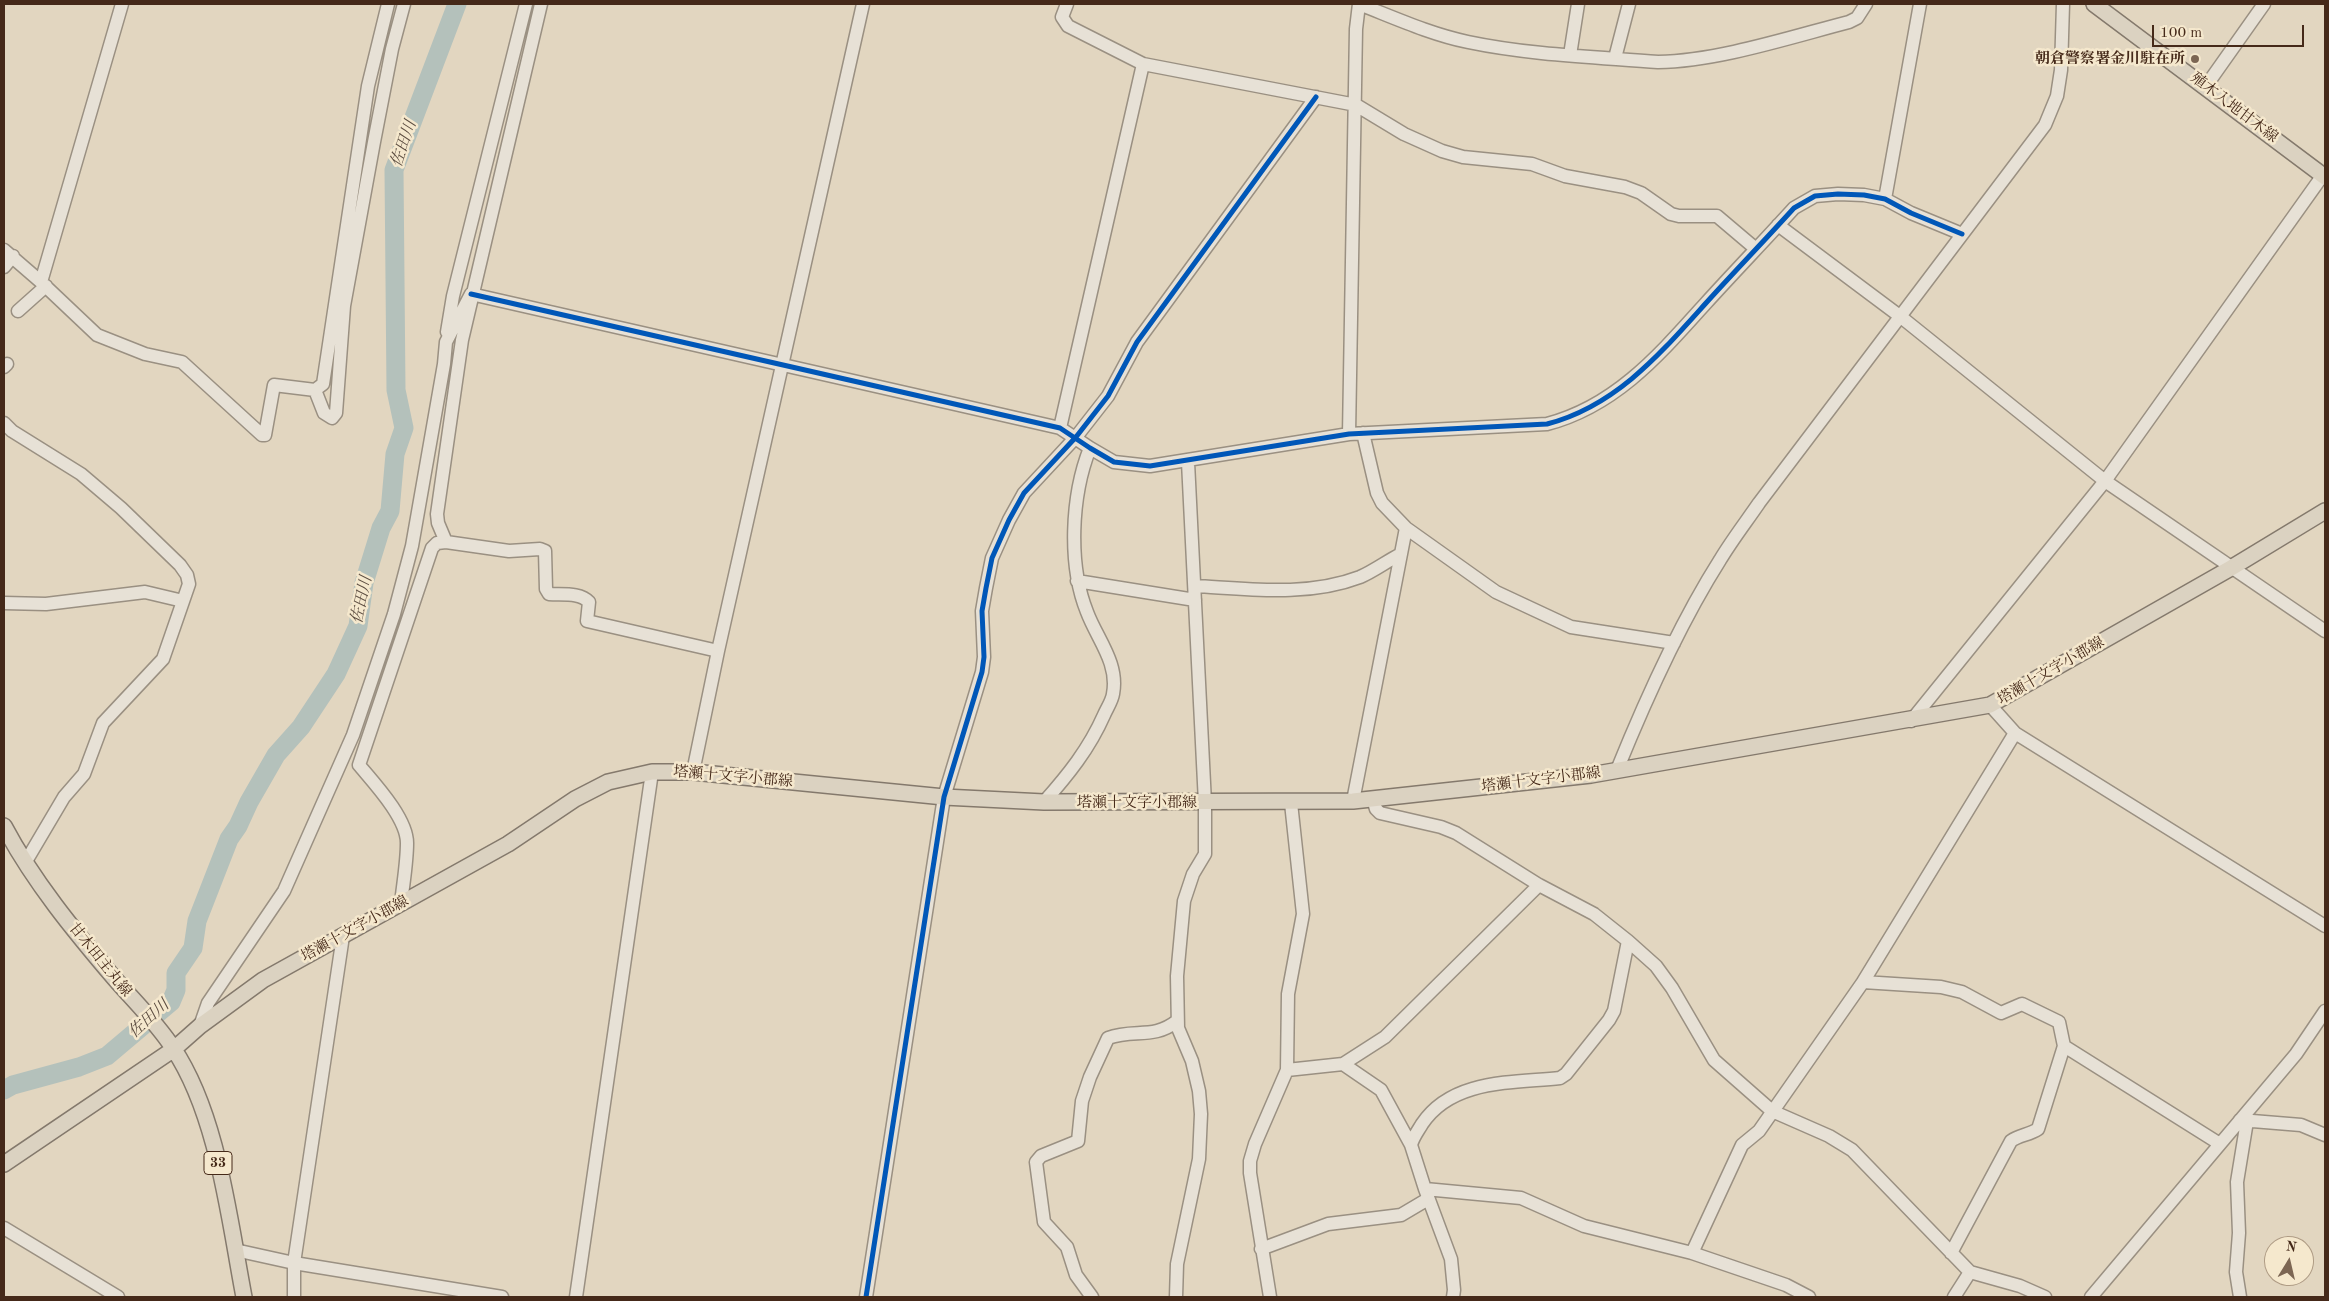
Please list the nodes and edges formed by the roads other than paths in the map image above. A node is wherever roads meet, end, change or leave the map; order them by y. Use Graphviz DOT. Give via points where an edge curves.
graph roads {
  1 [pos="122,4"];
  2 [pos="388,4"];
  3 [pos="404,4"];
  4 [pos="526,4"];
  5 [pos="541,4"];
  6 [pos="863,4"];
  7 [pos="1067,4"];
  8 [pos="1359,4"];
  9 [pos="1578,4"];
  10 [pos="1629,4"];
  11 [pos="1866,4"];
  12 [pos="1920,4"];
  13 [pos="2063,4"];
  14 [pos="2094,4"];
  15 [pos="2264,4"];
  16 [pos="1570,55"];
  17 [pos="1615,58"];
  18 [pos="1143,64"];
  19 [pos="2206,86"];
  20 [pos="1316,97"];
  21 [pos="1356,105"];
  22 [pos="2324,176"];
  23 [pos="1885,199"];
  24 [pos="1778,225"];
  25 [pos="1962,234"];
  26 [pos="1756,248"];
  27 [pos="8,253"];
  28 [pos="4,267"];
  29 [pos="44,284"];
  30 [pos="471,294"];
  31 [pos="18,311"];
  32 [pos="1901,317"];
  33 [pos="446,342"];
  34 [pos="783,364"];
  35 [pos="315,390"];
  36 [pos="4,423"];
  37 [pos="1060,428"];
  38 [pos="1363,433"];
  39 [pos="1349,434"];
  40 [pos="1076,437"];
  41 [pos="1090,448"];
  42 [pos="1188,462"];
  43 [pos="2105,481"];
  44 [pos="2325,510"];
  45 [pos="1406,528"];
  46 [pos="446,542"];
  47 [pos="1401,554"];
  48 [pos="2231,568"];
  49 [pos="1077,582"];
  50 [pos="1195,586"];
  51 [pos="1195,600"];
  52 [pos="183,601"];
  53 [pos="4,603"];
  54 [pos="2325,631"];
  55 [pos="1674,644"];
  56 [pos="718,652"];
  57 [pos="1990,706"];
  58 [pos="1911,721"];
  59 [pos="2015,733"];
  60 [pos="1617,770"];
  61 [pos="652,772"];
  62 [pos="693,772"];
  63 [pos="944,797"];
  64 [pos="1373,798"];
  65 [pos="1353,801"];
  66 [pos="1044,802"];
  67 [pos="1205,803"];
  68 [pos="1291,803"];
  69 [pos="4,829"];
  70 [pos="25,863"];
  71 [pos="1539,885"];
  72 [pos="401,904"];
  73 [pos="2325,926"];
  74 [pos="343,936"];
  75 [pos="1628,942"];
  76 [pos="1863,982"];
  77 [pos="2325,1011"];
  78 [pos="1177,1021"];
  79 [pos="200,1026"];
  80 [pos="170,1043"];
  81 [pos="2064,1046"];
  82 [pos="1343,1064"];
  83 [pos="1287,1070"];
  84 [pos="1772,1110"];
  85 [pos="2244,1121"];
  86 [pos="2325,1135"];
  87 [pos="2220,1144"];
  88 [pos="1411,1145"];
  89 [pos="4,1164"];
  90 [pos="1427,1194"];
  91 [pos="4,1228"];
  92 [pos="1261,1249"];
  93 [pos="235,1250"];
  94 [pos="1692,1253"];
  95 [pos="1950,1253"];
  96 [pos="294,1263"];
  97 [pos="1970,1272"];
  98 [pos="118,1297"];
  99 [pos="244,1297"];
  100 [pos="294,1297"];
  101 [pos="502,1297"];
  102 [pos="576,1297"];
  103 [pos="866,1297"];
  104 [pos="1092,1297"];
  105 [pos="1176,1297"];
  106 [pos="1270,1297"];
  107 [pos="1453,1297"];
  108 [pos="1810,1297"];
  109 [pos="1954,1297"];
  110 [pos="2044,1297"];
  111 [pos="2091,1297"];
  112 [pos="2240,1297"];
  1 -- 29 [label="street"];
  2 -- 35 [label="street" via="368,86 323,384"];
  3 -- 35 [label="street" via="392,49 344,306 336,413 332,418 324,413"];
  4 -- 33 [label="street" via="453,296"];
  5 -- 30 [label="street"];
  6 -- 34 [label="street"];
  7 -- 18 [label="street" via="1062,17 1068,26"];
  8 -- 16 [label="street" via="1430,32 1467,42"];
  8 -- 21 [label="street"];
  9 -- 16 [label="street"];
  10 -- 17 [label="street"];
  11 -- 17 [label="street" via="1857,18 1849,22 1768,44 1680,62"];
  12 -- 23 [label="street"];
  13 -- 25 [label="street" via="2058,96 2045,124"];
  14 -- 19 [label="main road, 殖木入地甘木線"];
  15 -- 19 [label="street"];
  16 -- 17 [label="street"];
  18 -- 20 [label="street"];
  18 -- 37 [label="street"];
  19 -- 22 [label="main road, 殖木入地甘木線"];
  20 -- 21 [label="street"];
  20 -- 40 [label="street" via="1137,342 1108,396"];
  21 -- 26 [label="street" via="1404,134 1442,151 1463,157 1532,164 1565,176 1625,187 1679,216 1717,216"];
  21 -- 39 [label="street"];
  22 -- 43 [label="street"];
  23 -- 24 [label="street" via="1838,194 1815,196 1794,208"];
  23 -- 25 [label="street"];
  24 -- 26 [label="street"];
  24 -- 32 [label="street"];
  25 -- 32 [label="street"];
  26 -- 38 [label="street" via="1653,361 1595,406 1547,424"];
  27 -- 28 [label="street"];
  27 -- 29 [label="street"];
  29 -- 31 [label="street"];
  29 -- 35 [label="street" via="97,335 145,354 182,362 262,435 265,436 274,385"];
  30 -- 33 [label="street"];
  30 -- 34 [label="street"];
  30 -- 46 [label="street" via="437,514"];
  32 -- 43 [label="street"];
  32 -- 55 [label="street" via="1719,560"];
  33 -- 79 [label="street" via="412,546 394,614 353,735 284,891 208,1003"];
  34 -- 37 [label="street"];
  34 -- 56 [label="street"];
  36 -- 52 [label="street" via="81,474 180,565 189,579"];
  37 -- 40 [label="street"];
  38 -- 39 [label="street"];
  38 -- 45 [label="street" via="1376,493"];
  39 -- 42 [label="street"];
  40 -- 41 [label="street"];
  40 -- 63 [label="street" via="1024,494 992,558 982,611 982,672"];
  41 -- 42 [label="street" via="1114,462 1128,465"];
  41 -- 49 [label="street" via="1078,488 1074,562"];
  42 -- 50 [label="street"];
  43 -- 48 [label="street"];
  43 -- 58 [label="street"];
  44 -- 48 [label="main road, 塔瀬十文字小郡線"];
  45 -- 47 [label="street"];
  45 -- 55 [label="street" via="1496,592 1571,627"];
  46 -- 56 [label="street" via="509,551 540,548 545,551 546,589 550,594 585,598 589,602 587,621"];
  46 -- 72 [label="street" via="437,543 432,548 359,765 383,792 407,841"];
  47 -- 50 [label="street" via="1361,577 1323,587 1267,591"];
  47 -- 65 [label="street"];
  48 -- 54 [label="street"];
  48 -- 57 [label="main road, 塔瀬十文字小郡線"];
  49 -- 51 [label="street"];
  49 -- 66 [label="street" via="1087,614 1111,660 1113,695 1078,763"];
  50 -- 51 [label="street"];
  51 -- 67 [label="street"];
  52 -- 53 [label="street" via="145,592 46,604"];
  52 -- 70 [label="street" via="164,658 103,723 84,774 64,797"];
  55 -- 60 [label="street"];
  56 -- 62 [label="street"];
  57 -- 58 [label="main road, 塔瀬十文字小郡線"];
  57 -- 59 [label="street"];
  58 -- 60 [label="main road, 塔瀬十文字小郡線"];
  59 -- 73 [label="street"];
  59 -- 76 [label="street"];
  60 -- 64 [label="main road, 塔瀬十文字小郡線"];
  61 -- 62 [label="main road, 塔瀬十文字小郡線"];
  61 -- 72 [label="main road, 塔瀬十文字小郡線" via="608,782 575,799 508,844"];
  61 -- 102 [label="street"];
  62 -- 63 [label="main road, 塔瀬十文字小郡線"];
  63 -- 66 [label="main road, 塔瀬十文字小郡線"];
  63 -- 103 [label="street"];
  64 -- 65 [label="main road, 塔瀬十文字小郡線"];
  64 -- 71 [label="street" via="1380,813 1456,833"];
  65 -- 68 [label="main road, 塔瀬十文字小郡線"];
  66 -- 67 [label="main road, 塔瀬十文字小郡線"];
  67 -- 68 [label="main road, 塔瀬十文字小郡線"];
  67 -- 78 [label="street" via="1205,854 1189,886 1181,922"];
  68 -- 83 [label="street" via="1303,914 1288,994"];
  69 -- 70 [label="main road, 甘木田主丸線 / 33"];
  70 -- 80 [label="main road, 甘木田主丸線 / 33" via="94,955"];
  71 -- 75 [label="street" via="1594,914"];
  71 -- 82 [label="street" via="1385,1037"];
  72 -- 74 [label="main road, 塔瀬十文字小郡線"];
  74 -- 79 [label="main road, 塔瀬十文字小郡線" via="264,980"];
  74 -- 96 [label="street"];
  75 -- 84 [label="street" via="1656,966 1714,1060"];
  75 -- 88 [label="street" via="1614,1011 1566,1074 1560,1078 1477,1087 1456,1094 1426,1118"];
  76 -- 81 [label="street" via="1941,986 1962,992 2001,1013 2022,1004 2059,1022"];
  76 -- 84 [label="street"];
  77 -- 85 [label="street"];
  78 -- 104 [label="street" via="1160,1032 1128,1033 1108,1038 1082,1101 1078,1141 1042,1156 1036,1162 1044,1222 1067,1247 1076,1275"];
  78 -- 105 [label="street" via="1192,1061 1201,1114 1196,1173 1177,1264"];
  79 -- 80 [label="main road, 塔瀬十文字小郡線"];
  80 -- 89 [label="main road, 塔瀬十文字小郡線"];
  80 -- 93 [label="main road, 甘木田主丸線 / 33" via="198,1096 213,1142"];
  81 -- 87 [label="street"];
  81 -- 95 [label="street" via="2038,1129 2011,1142"];
  82 -- 83 [label="street"];
  82 -- 88 [label="street" via="1381,1090"];
  83 -- 92 [label="street" via="1250,1160"];
  84 -- 94 [label="street" via="1760,1131 1742,1145"];
  84 -- 95 [label="street" via="1852,1150"];
  85 -- 86 [label="street" via="2300,1125"];
  85 -- 87 [label="street"];
  85 -- 112 [label="street" via="2238,1182 2236,1272"];
  87 -- 111 [label="street"];
  88 -- 90 [label="street"];
  90 -- 92 [label="street" via="1401,1215 1328,1224"];
  90 -- 94 [label="street" via="1521,1198 1584,1226"];
  90 -- 107 [label="street" via="1451,1259"];
  91 -- 98 [label="street"];
  92 -- 106 [label="street"];
  93 -- 96 [label="street"];
  93 -- 99 [label="main road, 甘木田主丸線 / 33"];
  94 -- 108 [label="street" via="1779,1282"];
  95 -- 97 [label="street"];
  96 -- 100 [label="street"];
  96 -- 101 [label="street"];
  97 -- 109 [label="street"];
  97 -- 110 [label="street" via="2020,1286"];
}
